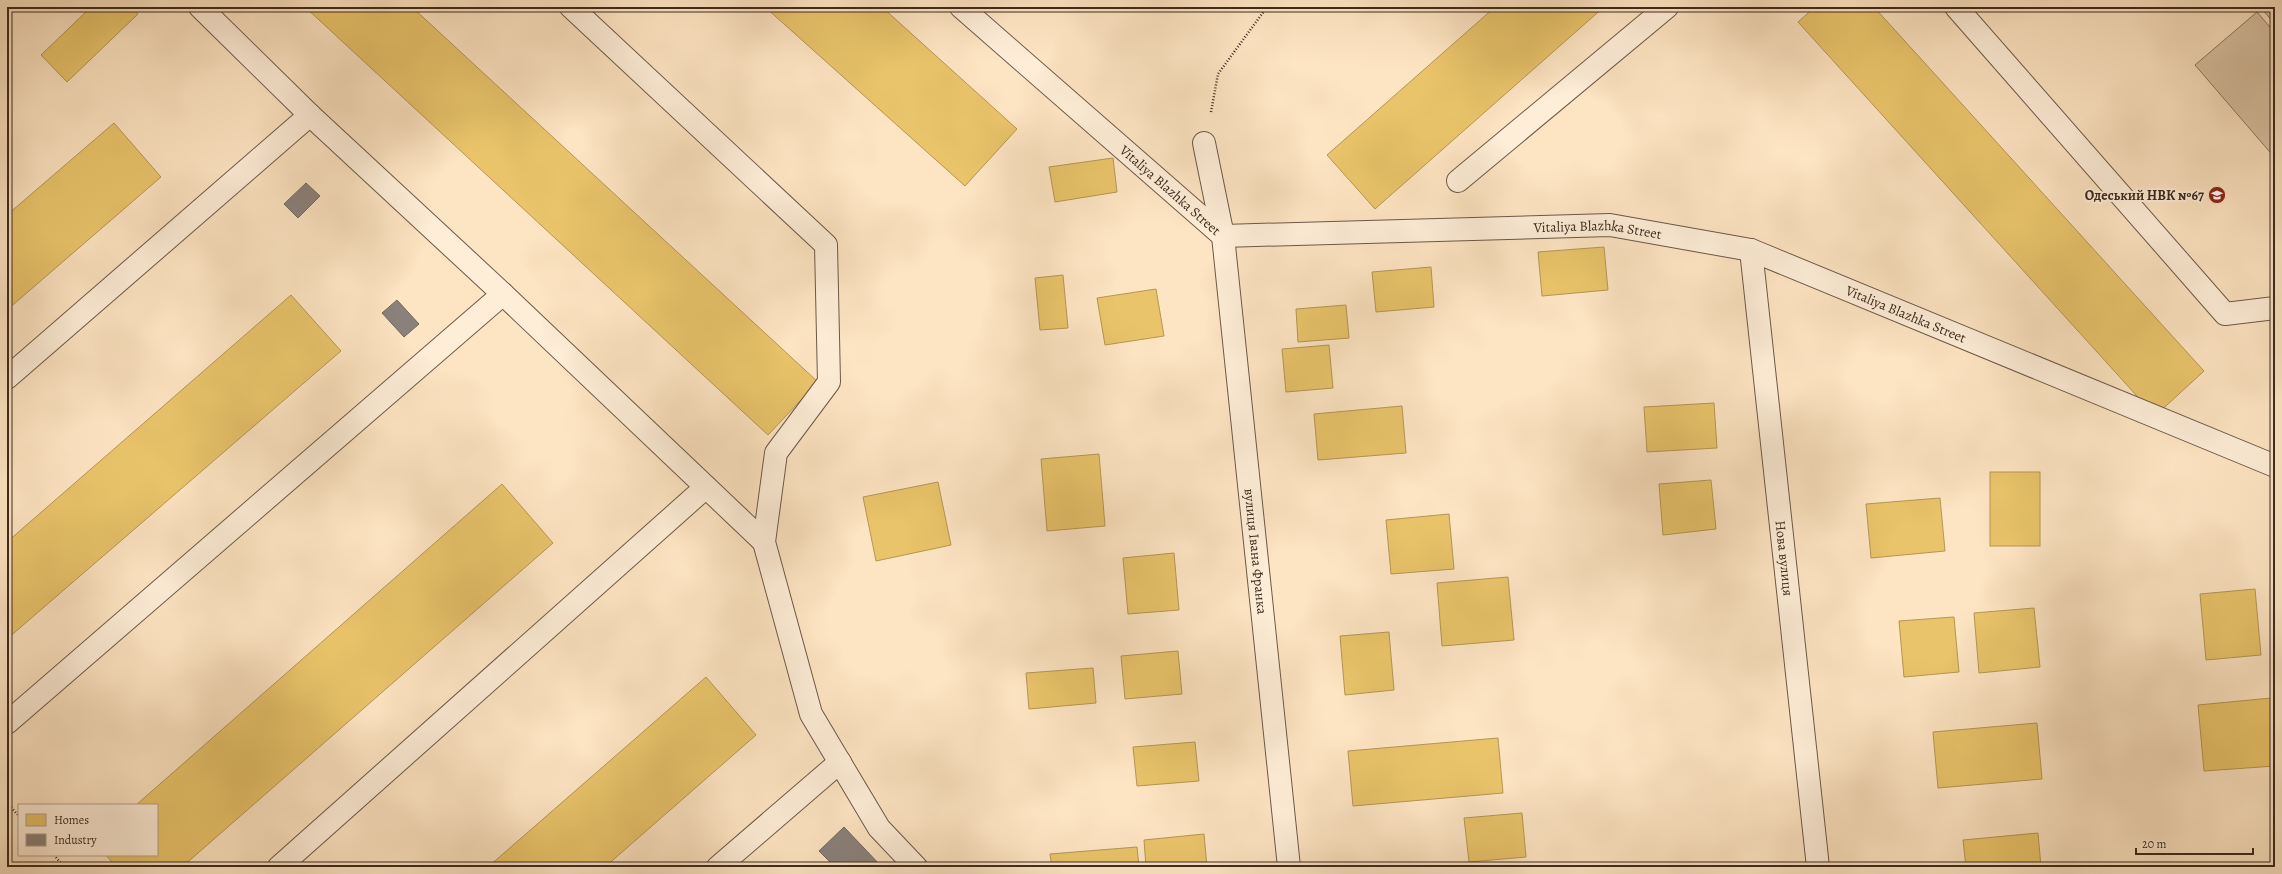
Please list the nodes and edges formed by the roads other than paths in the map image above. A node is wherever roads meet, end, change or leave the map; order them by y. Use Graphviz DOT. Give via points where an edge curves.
graph roads {
  1 [pos="200,7"];
  2 [pos="571,7"];
  3 [pos="961,7"];
  4 [pos="1667,7"];
  5 [pos="1956,7"];
  6 [pos="310,115"];
  7 [pos="1204,143"];
  8 [pos="1458,181"];
  9 [pos="1224,236"];
  10 [pos="1751,250"];
  11 [pos="503,294"];
  12 [pos="2275,308"];
  13 [pos="7,378"];
  14 [pos="2275,466"];
  15 [pos="706,487"];
  16 [pos="764,542"];
  17 [pos="7,724"];
  18 [pos="840,762"];
  19 [pos="279,867"];
  20 [pos="718,867"];
  21 [pos="916,867"];
  22 [pos="1289,867"];
  23 [pos="1818,867"];
  1 -- 6 [label="street"];
  2 -- 16 [label="street" via="826,245 829,382 776,453"];
  3 -- 9 [label="street, Vitaliya Blazhka Street"];
  4 -- 8 [label="street"];
  5 -- 12 [label="street" via="2225,314"];
  6 -- 11 [label="street"];
  6 -- 13 [label="street"];
  7 -- 9 [label="street, вулиця Івана Франка"];
  9 -- 10 [label="street, Vitaliya Blazhka Street" via="1610,225"];
  9 -- 22 [label="street, вулиця Івана Франка"];
  10 -- 14 [label="street, Vitaliya Blazhka Street"];
  10 -- 23 [label="street, Нова вулиця"];
  11 -- 15 [label="street"];
  11 -- 17 [label="street"];
  15 -- 16 [label="street"];
  15 -- 19 [label="street"];
  16 -- 18 [label="street" via="811,714"];
  18 -- 20 [label="street"];
  18 -- 21 [label="street" via="879,828"];
}
